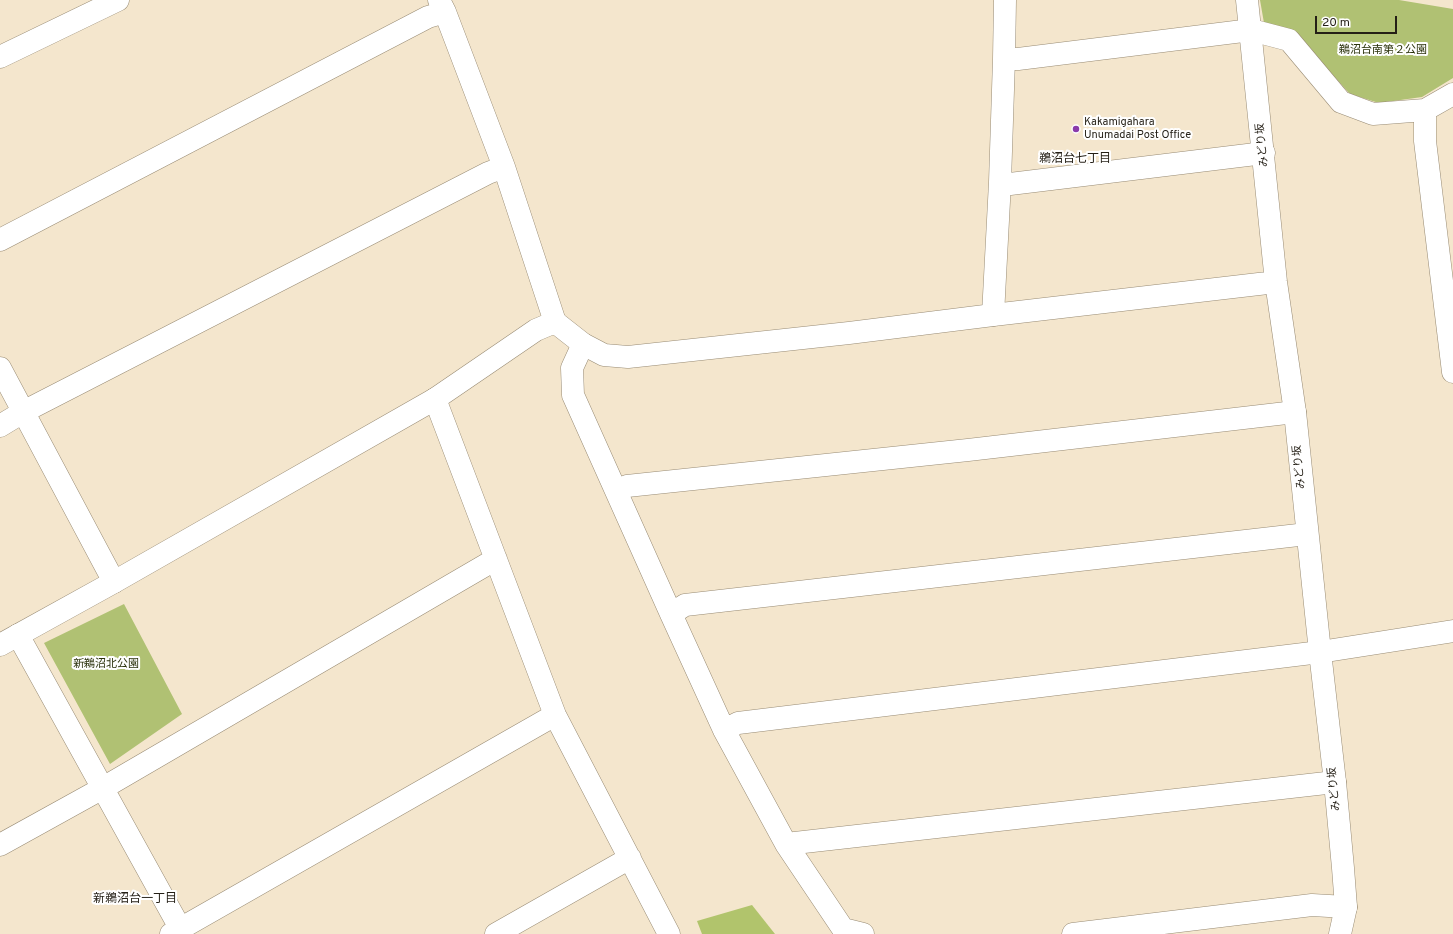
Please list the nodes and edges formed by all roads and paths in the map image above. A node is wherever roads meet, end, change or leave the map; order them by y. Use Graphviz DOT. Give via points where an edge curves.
graph roads {
  1 [pos="118,0"];
  2 [pos="1005,0"];
  3 [pos="1247,0"];
  4 [pos="442,6"];
  5 [pos="1251,30"];
  6 [pos="0,57"];
  7 [pos="1004,59"];
  8 [pos="1453,94"];
  9 [pos="1425,110"];
  10 [pos="1264,153"];
  11 [pos="504,167"];
  12 [pos="1000,182"];
  13 [pos="0,240"];
  14 [pos="1276,282"];
  15 [pos="993,314"];
  16 [pos="555,322"];
  17 [pos="583,344"];
  18 [pos="0,368"];
  19 [pos="1453,372"];
  20 [pos="435,399"];
  21 [pos="23,412"];
  22 [pos="1295,412"];
  23 [pos="0,426"];
  24 [pos="616,490"];
  25 [pos="1308,534"];
  26 [pos="496,559"];
  27 [pos="114,582"];
  28 [pos="670,614"];
  29 [pos="1453,631"];
  30 [pos="9,640"];
  31 [pos="1320,652"];
  32 [pos="555,714"];
  33 [pos="724,730"];
  34 [pos="1335,782"];
  35 [pos="103,788"];
  36 [pos="786,844"];
  37 [pos="0,845"];
  38 [pos="630,858"];
  39 [pos="1346,908"];
  40 [pos="176,931"];
  41 [pos="496,934"];
  42 [pos="669,934"];
  43 [pos="863,934"];
  44 [pos="1073,934"];
  45 [pos="1340,934"];
  1 -- 6 [label="street"];
  2 -- 7 [label="street"];
  3 -- 5 [label="street, みどり坂"];
  4 -- 11 [label="street"];
  4 -- 13 [label="street" via="428,17"];
  5 -- 7 [label="street"];
  5 -- 9 [label="street" via="1290,40 1341,102 1373,114"];
  5 -- 10 [label="street, みどり坂"];
  7 -- 12 [label="street"];
  8 -- 9 [label="street"];
  9 -- 19 [label="street" via="1425,141"];
  10 -- 12 [label="street" via="1010,184"];
  10 -- 14 [label="street, みどり坂"];
  11 -- 16 [label="street"];
  11 -- 21 [label="street"];
  12 -- 15 [label="street"];
  14 -- 15 [label="street"];
  14 -- 22 [label="street, みどり坂"];
  15 -- 17 [label="street" via="849,333 628,357 604,355"];
  16 -- 17 [label="street"];
  16 -- 20 [label="street" via="536,330"];
  17 -- 24 [label="street" via="572,368 573,395"];
  18 -- 21 [label="street"];
  20 -- 26 [label="street"];
  20 -- 27 [label="street"];
  21 -- 23 [label="street"];
  21 -- 27 [label="street"];
  22 -- 24 [label="street" via="635,485"];
  22 -- 25 [label="street, みどり坂"];
  24 -- 28 [label="street"];
  25 -- 28 [label="street" via="685,605"];
  25 -- 31 [label="street, みどり坂"];
  26 -- 32 [label="street"];
  26 -- 35 [label="street"];
  27 -- 30 [label="street"];
  28 -- 33 [label="street"];
  29 -- 31 [label="street"];
  30 -- 35 [label="street"];
  31 -- 33 [label="street" via="738,723"];
  31 -- 34 [label="street, みどり坂"];
  32 -- 38 [label="street"];
  32 -- 40 [label="street"];
  33 -- 36 [label="street"];
  34 -- 36 [label="street"];
  34 -- 39 [label="street, みどり坂"];
  35 -- 37 [label="street"];
  35 -- 40 [label="street"];
  36 -- 43 [label="street" via="843,929"];
  38 -- 41 [label="street"];
  38 -- 42 [label="street"];
  39 -- 44 [label="street" via="1312,905"];
  39 -- 45 [label="street, みどり坂"];
}
